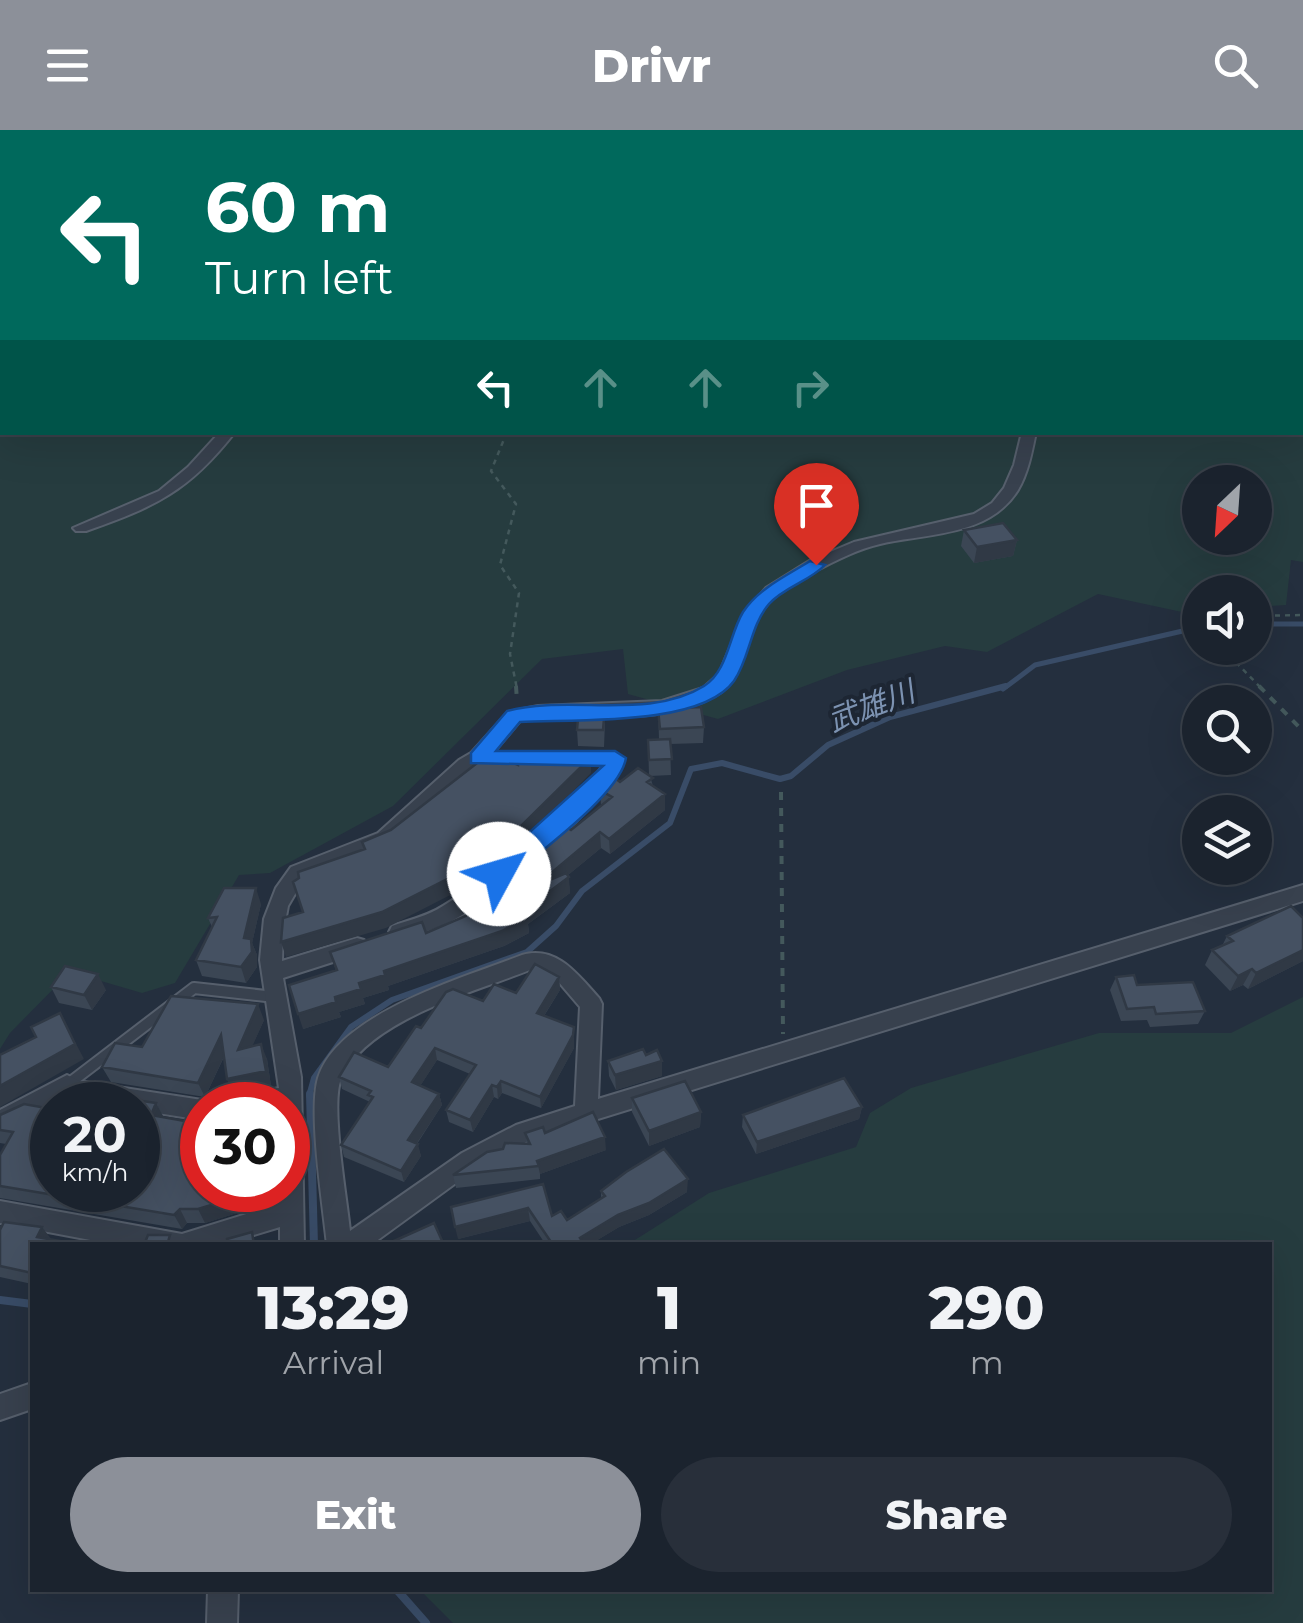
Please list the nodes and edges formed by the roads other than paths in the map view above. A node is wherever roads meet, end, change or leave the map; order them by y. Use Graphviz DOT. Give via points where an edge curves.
graph roads {
  1 [pos="226,435"];
  2 [pos="1028,435"];
  3 [pos="81,528"];
  4 [pos="478,758"];
  5 [pos="1303,893"];
  6 [pos="272,973"];
  7 [pos="275,996"];
  8 [pos="71,1082"];
  9 [pos="287,1082"];
  10 [pos="30,1105"];
  11 [pos="586,1114"];
  12 [pos="0,1122"];
  13 [pos="0,1212"];
  14 [pos="291,1212"];
  15 [pos="294,1212"];
  16 [pos="165,1242"];
  17 [pos="192,1242"];
  18 [pos="292,1242"];
  19 [pos="339,1242"];
  20 [pos="355,1242"];
  21 [pos="30,1397"];
  22 [pos="0,1407"];
  23 [pos="222,1592"];
  24 [pos="222,1623"];
  1 -- 3 [label="street" via="186,483 148,505"];
  2 -- 4 [label="street" via="1003,500 984,520 877,540 765,596 726,678 711,691 671,706 514,716"];
  4 -- 6 [label="street" via="385,838 288,882 277,910"];
  4 -- 6 [label="street" via="615,758 614,769 584,800 448,914"];
  5 -- 11 [label="street"];
  6 -- 7 [label="street"];
  7 -- 8 [label="lane" via="194,988"];
  7 -- 9 [label="street"];
  10 -- 12 [label="street"];
  11 -- 19 [label="street" via="591,1004 556,966 529,961 403,1011 353,1043 330,1078 326,1106"];
  11 -- 20 [label="street" via="524,1132 470,1160"];
  13 -- 16 [label="street"];
  14 -- 17 [label="street"];
  15 -- 18 [label="street"];
  21 -- 22 [label="street"];
  23 -- 24 [label="street"];
}
